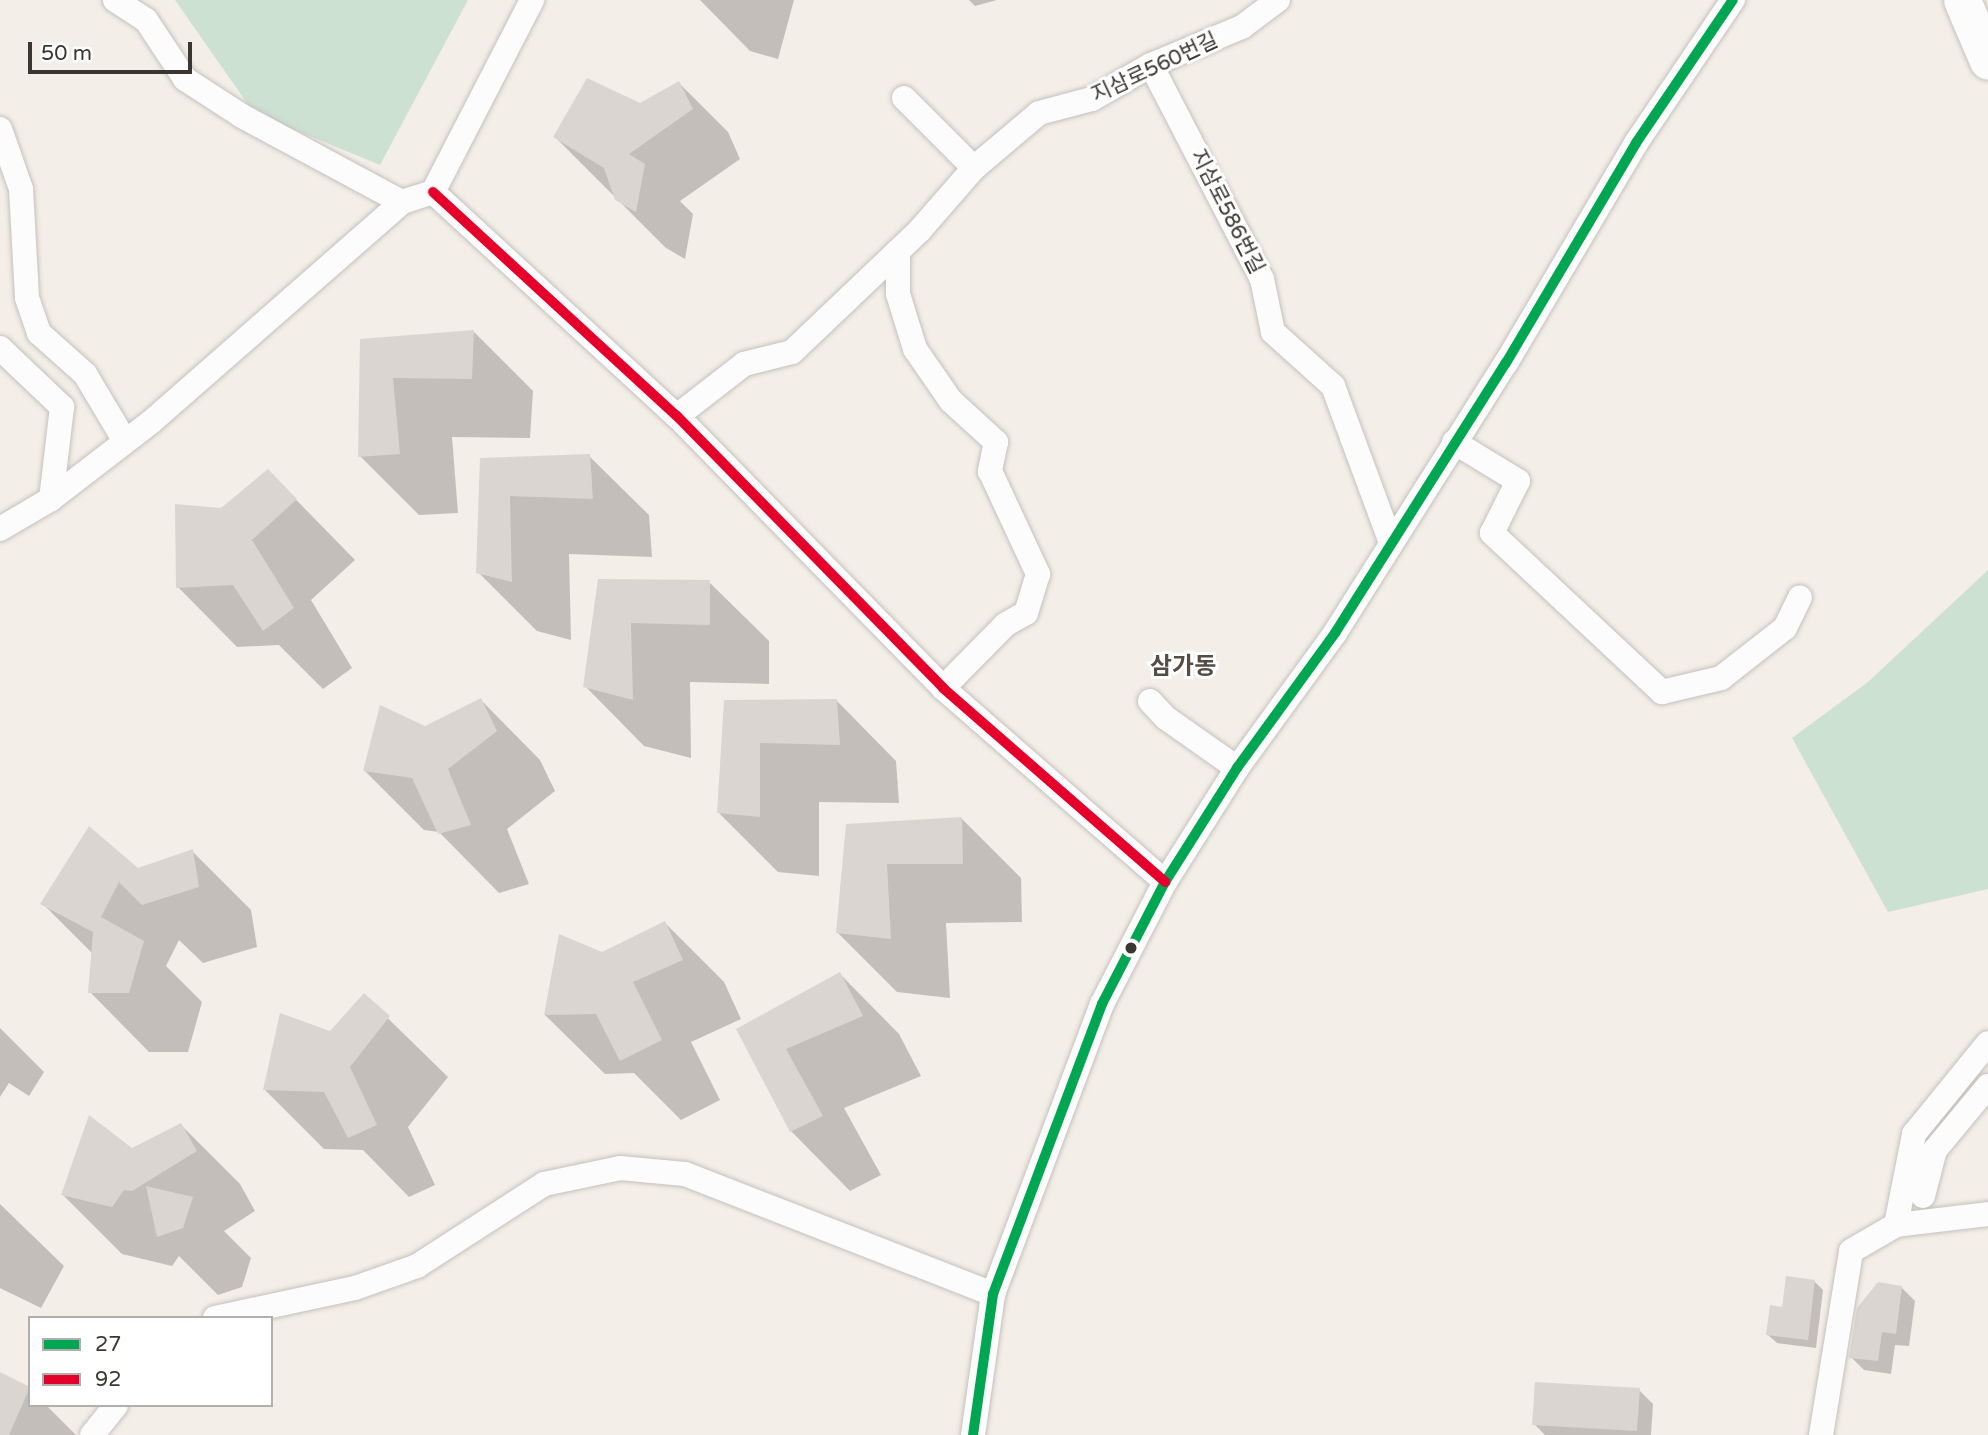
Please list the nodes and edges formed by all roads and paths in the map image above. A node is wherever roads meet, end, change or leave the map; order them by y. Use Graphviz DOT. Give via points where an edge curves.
graph roads {
  1 [pos="115,0"];
  2 [pos="532,0"];
  3 [pos="1278,0"];
  4 [pos="1732,0"];
  5 [pos="1962,0"];
  6 [pos="1988,61"];
  7 [pos="1151,65"];
  8 [pos="904,98"];
  9 [pos="0,129"];
  10 [pos="974,168"];
  11 [pos="433,192"];
  12 [pos="402,202"];
  13 [pos="898,251"];
  14 [pos="0,348"];
  15 [pos="677,416"];
  16 [pos="125,441"];
  17 [pos="1454,442"];
  18 [pos="51,499"];
  19 [pos="0,529"];
  20 [pos="1390,540"];
  21 [pos="1800,597"];
  22 [pos="943,688"];
  23 [pos="1150,701"];
  24 [pos="1237,768"];
  25 [pos="1165,882"];
  26 [pos="1988,1043"];
  27 [pos="1988,1086"];
  28 [pos="1923,1196"];
  29 [pos="1988,1214"];
  30 [pos="1896,1225"];
  31 [pos="993,1294"];
  32 [pos="225,1316"];
  33 [pos="114,1407"];
  34 [pos="92,1435"];
  35 [pos="973,1435"];
  36 [pos="1821,1435"];
  1 -- 12 [label="street" via="146,20 185,79 242,116"];
  2 -- 11 [label="street"];
  3 -- 7 [label="street, 지삼로560번길" via="1242,27"];
  4 -- 17 [label="street" via="1636,143"];
  5 -- 6 [label="highway"];
  7 -- 10 [label="street, 지삼로560번길" via="1092,99 1039,113"];
  7 -- 20 [label="street, 지삼로586번길" via="1262,279 1273,332 1333,386"];
  8 -- 10 [label="street"];
  9 -- 16 [label="street" via="21,188 27,299 39,333 85,374"];
  10 -- 13 [label="street, 지삼로560번길"];
  11 -- 12 [label="street"];
  11 -- 15 [label="street"];
  12 -- 16 [label="street"];
  13 -- 15 [label="street, 지삼로560번길" via="792,352 744,364"];
  13 -- 22 [label="street" via="898,293 915,349 951,401 996,442 990,471 1038,574 1026,613 1006,624"];
  14 -- 18 [label="street" via="62,407"];
  15 -- 22 [label="street"];
  16 -- 18 [label="street"];
  17 -- 20 [label="street"];
  17 -- 21 [label="street" via="1518,481 1492,533 1662,692 1721,678 1785,628"];
  18 -- 19 [label="street"];
  20 -- 24 [label="street" via="1335,633"];
  22 -- 25 [label="street"];
  23 -- 24 [label="street" via="1166,718"];
  24 -- 25 [label="street"];
  25 -- 31 [label="street" via="1102,1004"];
  26 -- 30 [label="street" via="1914,1134"];
  27 -- 28 [label="street" via="1936,1150"];
  29 -- 30 [label="street"];
  30 -- 36 [label="street" via="1851,1251"];
  31 -- 32 [label="street" via="685,1174 620,1168 544,1184 417,1266 355,1289"];
  31 -- 35 [label="street"];
  33 -- 34 [label="street"];
}
